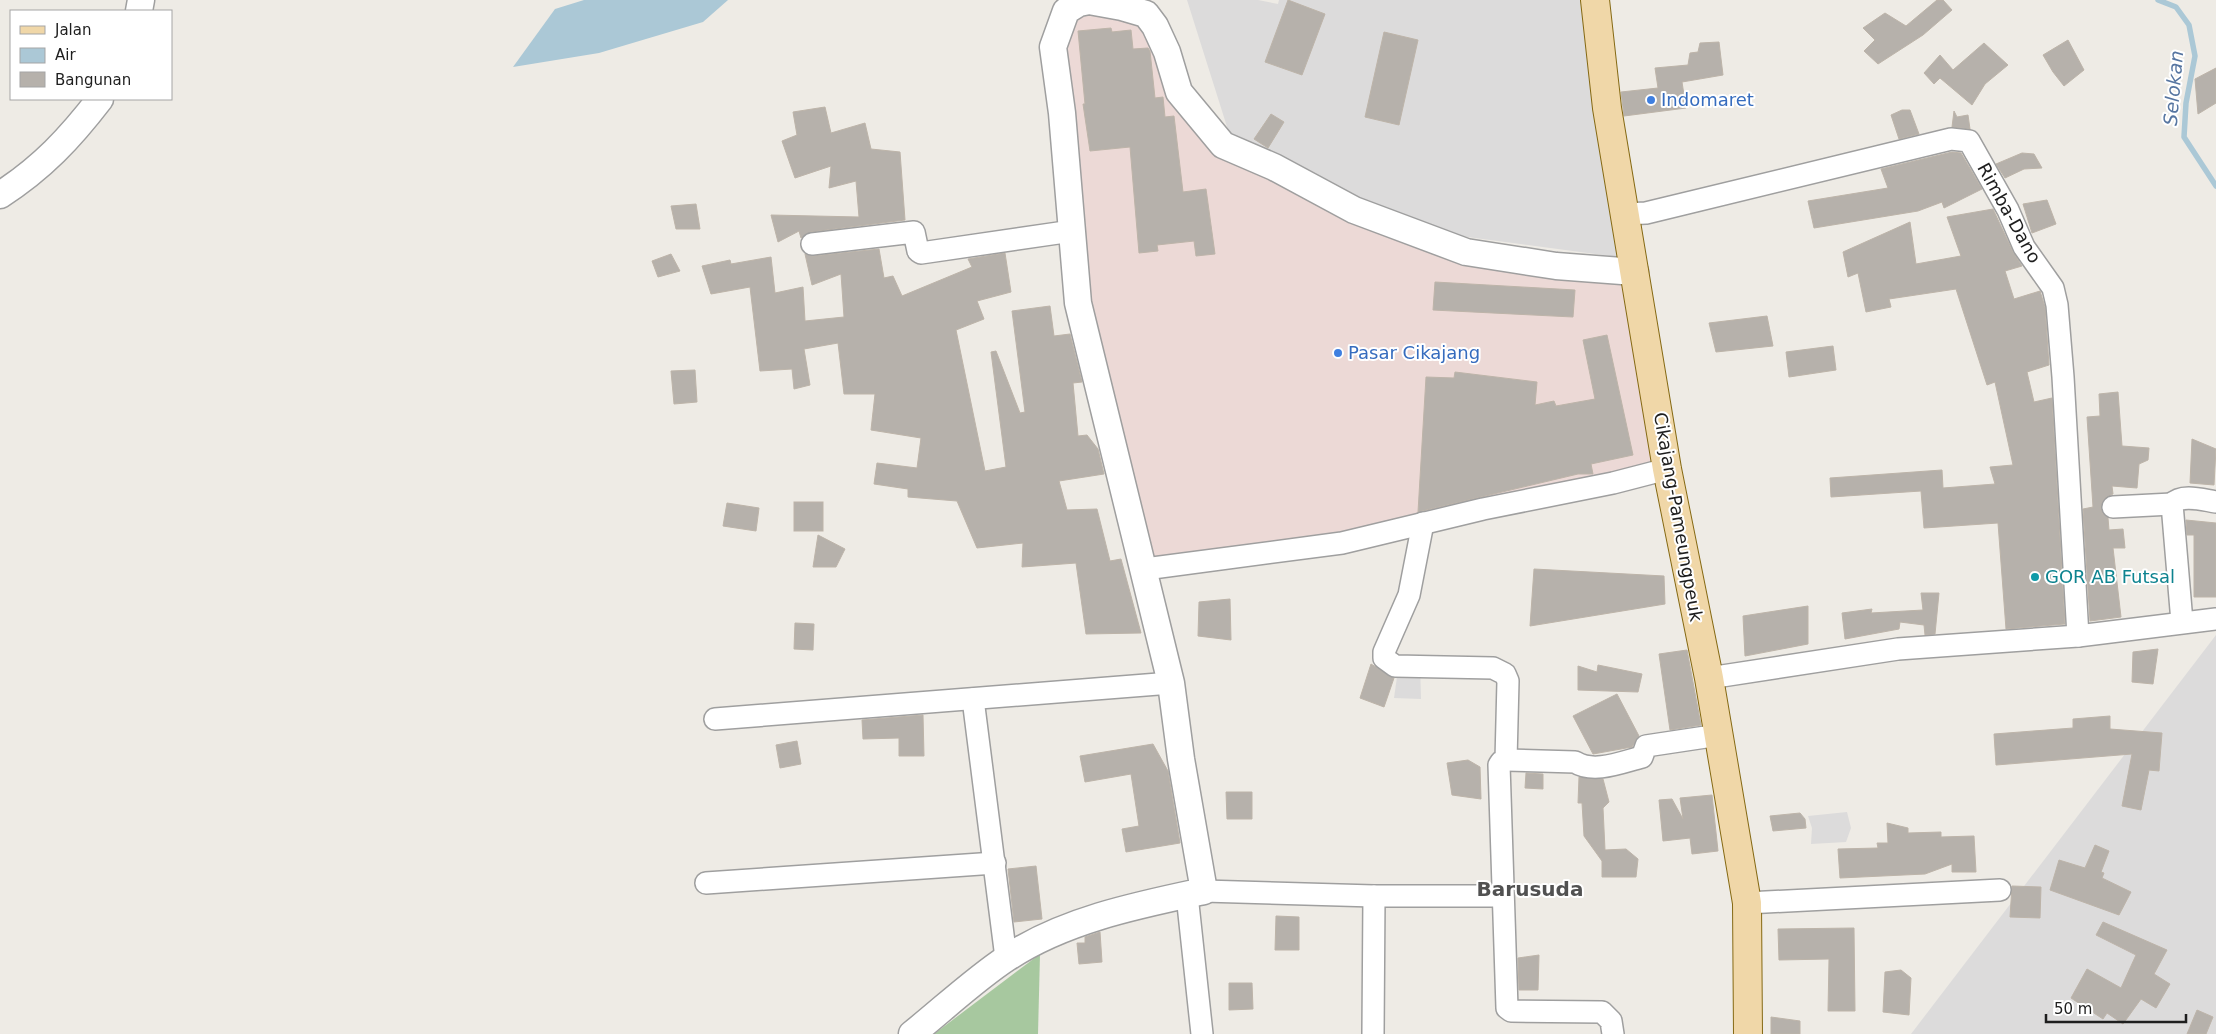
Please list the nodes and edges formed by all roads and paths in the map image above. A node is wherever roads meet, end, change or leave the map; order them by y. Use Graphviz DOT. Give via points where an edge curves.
graph roads {
  1 [pos="1161,0"];
  2 [pos="1595,0"];
  3 [pos="1076,1"];
  4 [pos="1155,26"];
  5 [pos="99,100"];
  6 [pos="0,195"];
  7 [pos="1625,214"];
  8 [pos="1072,232"];
  9 [pos="812,244"];
  10 [pos="1635,272"];
  11 [pos="1667,468"];
  12 [pos="2216,502"];
  13 [pos="2172,504"];
  14 [pos="2113,507"];
  15 [pos="1423,523"];
  16 [pos="1145,569"];
  17 [pos="2216,619"];
  18 [pos="2182,622"];
  19 [pos="2078,636"];
  20 [pos="1709,678"];
  21 [pos="1171,684"];
  22 [pos="973,699"];
  23 [pos="715,719"];
  24 [pos="1719,735"];
  25 [pos="1506,760"];
  26 [pos="995,863"];
  27 [pos="706,883"];
  28 [pos="2000,890"];
  29 [pos="1196,893"];
  30 [pos="1374,896"];
  31 [pos="1502,896"];
  32 [pos="1746,903"];
  33 [pos="1006,958"];
  34 [pos="912,1034"];
  35 [pos="1202,1034"];
  36 [pos="1373,1034"];
  37 [pos="1613,1034"];
  38 [pos="1748,1034"];
  1 -- 4 [label="street"];
  2 -- 7 [label="main road, Cikajang-Pameungpeuk" via="1607,108"];
  3 -- 4 [label="street" via="1122,7 1146,14"];
  3 -- 8 [label="street" via="1066,11 1053,47"];
  4 -- 10 [label="street" via="1179,92 1223,144 1274,166 1354,210 1466,252 1556,266"];
  5 -- 6 [label="street" via="52,156"];
  7 -- 10 [label="main road, Cikajang-Pameungpeuk"];
  7 -- 19 [label="street, Rimba-Dano" via="1646,213 1951,139 1969,141 2008,210 2024,247 2053,288 2057,305"];
  8 -- 9 [label="street" via="921,253 914,232"];
  8 -- 16 [label="street" via="1078,303"];
  10 -- 11 [label="main road, Cikajang-Pameungpeuk"];
  11 -- 15 [label="street"];
  11 -- 20 [label="main road, Cikajang-Pameungpeuk"];
  12 -- 13 [label="street" via="2188,498"];
  13 -- 14 [label="street"];
  13 -- 18 [label="street"];
  15 -- 16 [label="street" via="1342,543"];
  15 -- 25 [label="street" via="1409,595 1384,658 1394,666 1493,668 1505,674 1508,681"];
  16 -- 21 [label="street"];
  17 -- 18 [label="street"];
  18 -- 19 [label="street"];
  19 -- 20 [label="street" via="1898,649"];
  20 -- 24 [label="main road, Cikajang-Pameungpeuk"];
  21 -- 22 [label="street"];
  21 -- 29 [label="street"];
  22 -- 23 [label="street"];
  22 -- 26 [label="street"];
  24 -- 25 [label="street" via="1646,746 1642,757 1612,765"];
  24 -- 32 [label="main road, Cikajang-Pameungpeuk"];
  25 -- 31 [label="street" via="1499,765"];
  26 -- 27 [label="street"];
  26 -- 33 [label="street"];
  28 -- 32 [label="street"];
  29 -- 30 [label="street"];
  29 -- 33 [label="street" via="1088,920"];
  29 -- 35 [label="street"];
  30 -- 31 [label="street"];
  30 -- 36 [label="street"];
  31 -- 37 [label="street" via="1507,1008 1511,1011 1602,1012 1609,1017"];
  32 -- 38 [label="main road, Cikajang-Pameungpeuk"];
  33 -- 34 [label="street"];
}
